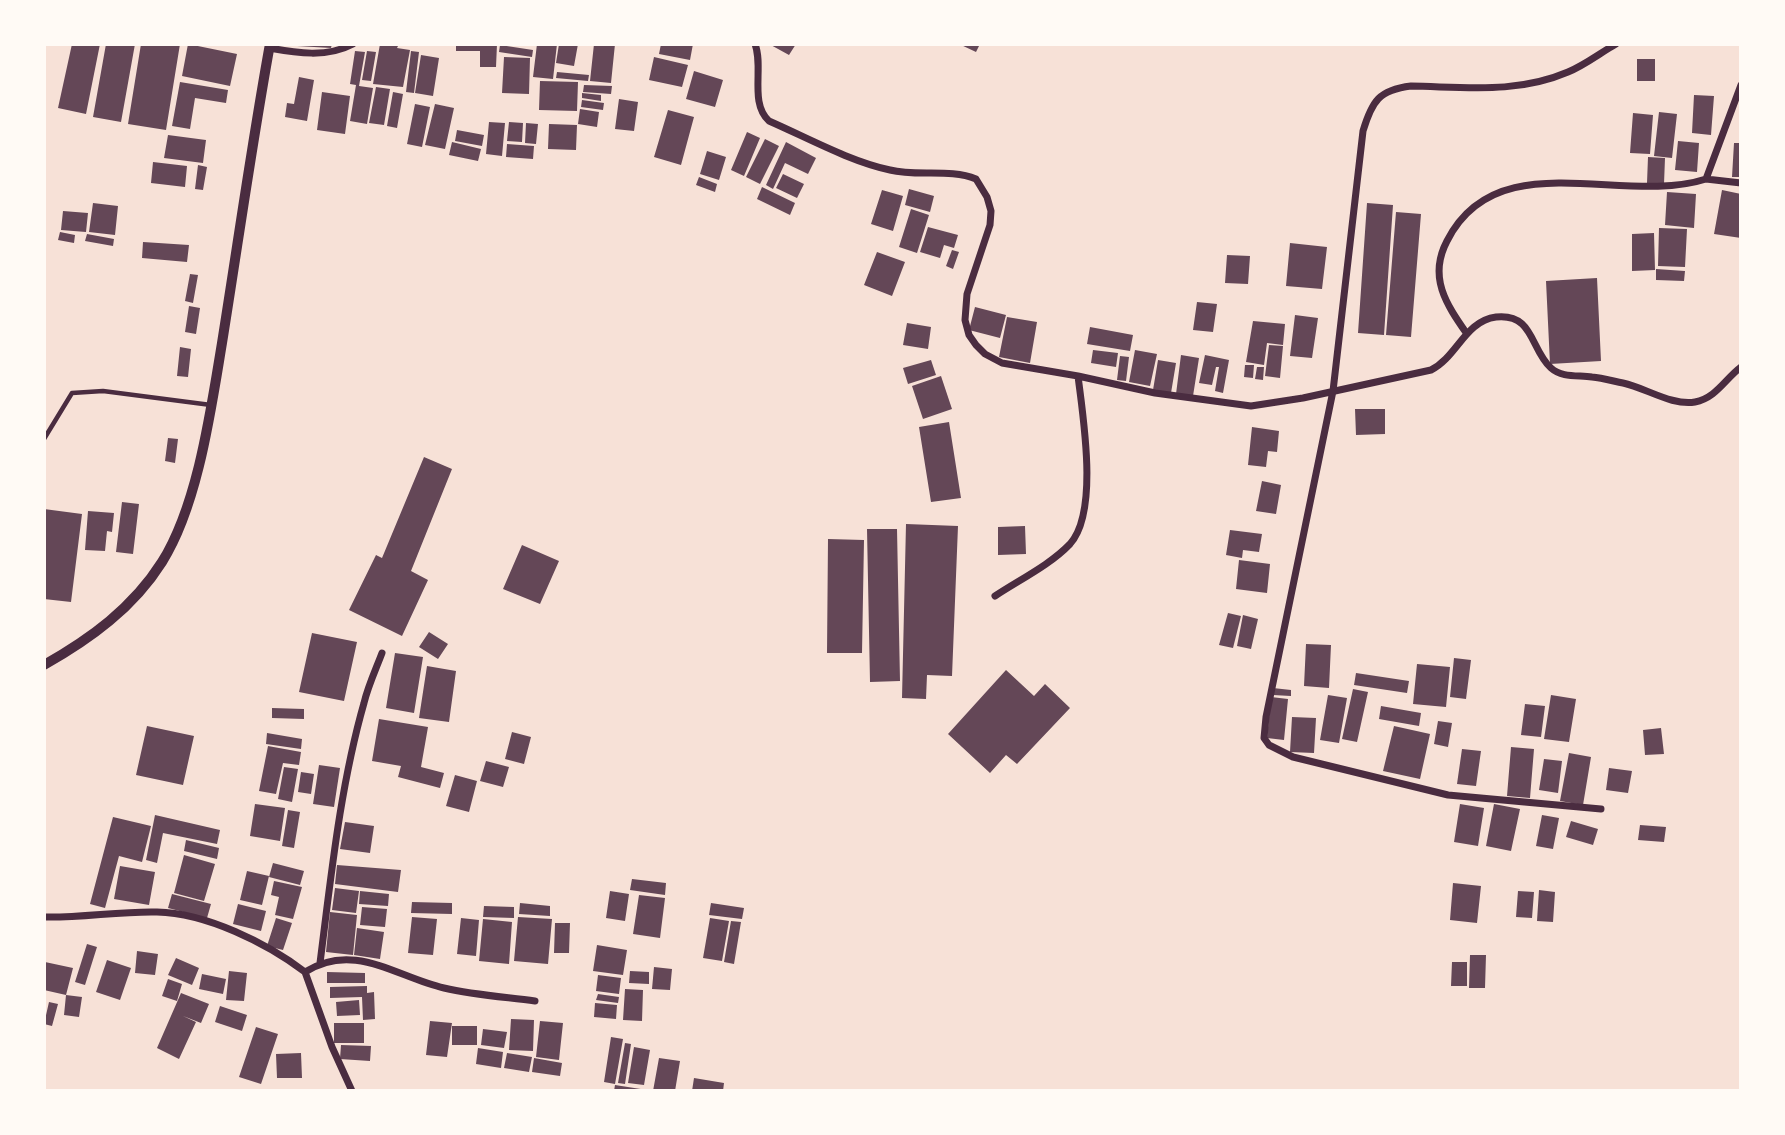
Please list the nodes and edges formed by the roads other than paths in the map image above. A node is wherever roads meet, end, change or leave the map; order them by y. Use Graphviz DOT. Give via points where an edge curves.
graph roads {
  1 [pos="353,44"];
  2 [pos="756,44"];
  3 [pos="1616,44"];
  4 [pos="270,46"];
  5 [pos="1741,85"];
  6 [pos="1706,179"];
  7 [pos="1741,183"];
  8 [pos="1467,334"];
  9 [pos="1741,367"];
  10 [pos="1078,376"];
  11 [pos="1333,391"];
  12 [pos="212,405"];
  13 [pos="44,439"];
  14 [pos="995,596"];
  15 [pos="382,653"];
  16 [pos="44,665"];
  17 [pos="1601,809"];
  18 [pos="44,917"];
  19 [pos="320,963"];
  20 [pos="305,972"];
  21 [pos="535,1001"];
  22 [pos="352,1091"];
  1 -- 4 [label="street" via="302,54"];
  2 -- 10 [label="street" via="759,102 769,121 878,167 976,179 991,211 967,294 969,335 985,354 1002,363"];
  3 -- 11 [label="street" via="1571,70 1530,84 1502,88 1411,86 1389,91 1373,104 1363,131"];
  4 -- 12 [label="street"];
  5 -- 6 [label="street"];
  6 -- 7 [label="street"];
  6 -- 8 [label="street" via="1667,186 1529,184 1482,200 1453,228 1440,261 1439,277 1448,308"];
  8 -- 9 [label="street" via="1494,317 1514,319 1529,330 1543,360 1563,375 1639,386 1683,403 1714,394"];
  8 -- 11 [label="street" via="1442,365 1431,370"];
  10 -- 11 [label="street" via="1155,393 1251,406"];
  10 -- 14 [label="street" via="1086,449 1085,508 1079,528 1056,555"];
  11 -- 17 [label="street" via="1268,703 1264,738 1269,746 1293,757 1448,795"];
  12 -- 13 [label="lane" via="103,391 72,393"];
  12 -- 16 [label="street" via="190,497 162,562 108,623"];
  15 -- 19 [label="street" via="354,744"];
  18 -- 20 [label="street" via="158,912 195,916 245,937"];
  19 -- 20 [label="street"];
  19 -- 21 [label="street" via="354,960 442,988"];
  20 -- 22 [label="street"];
}
